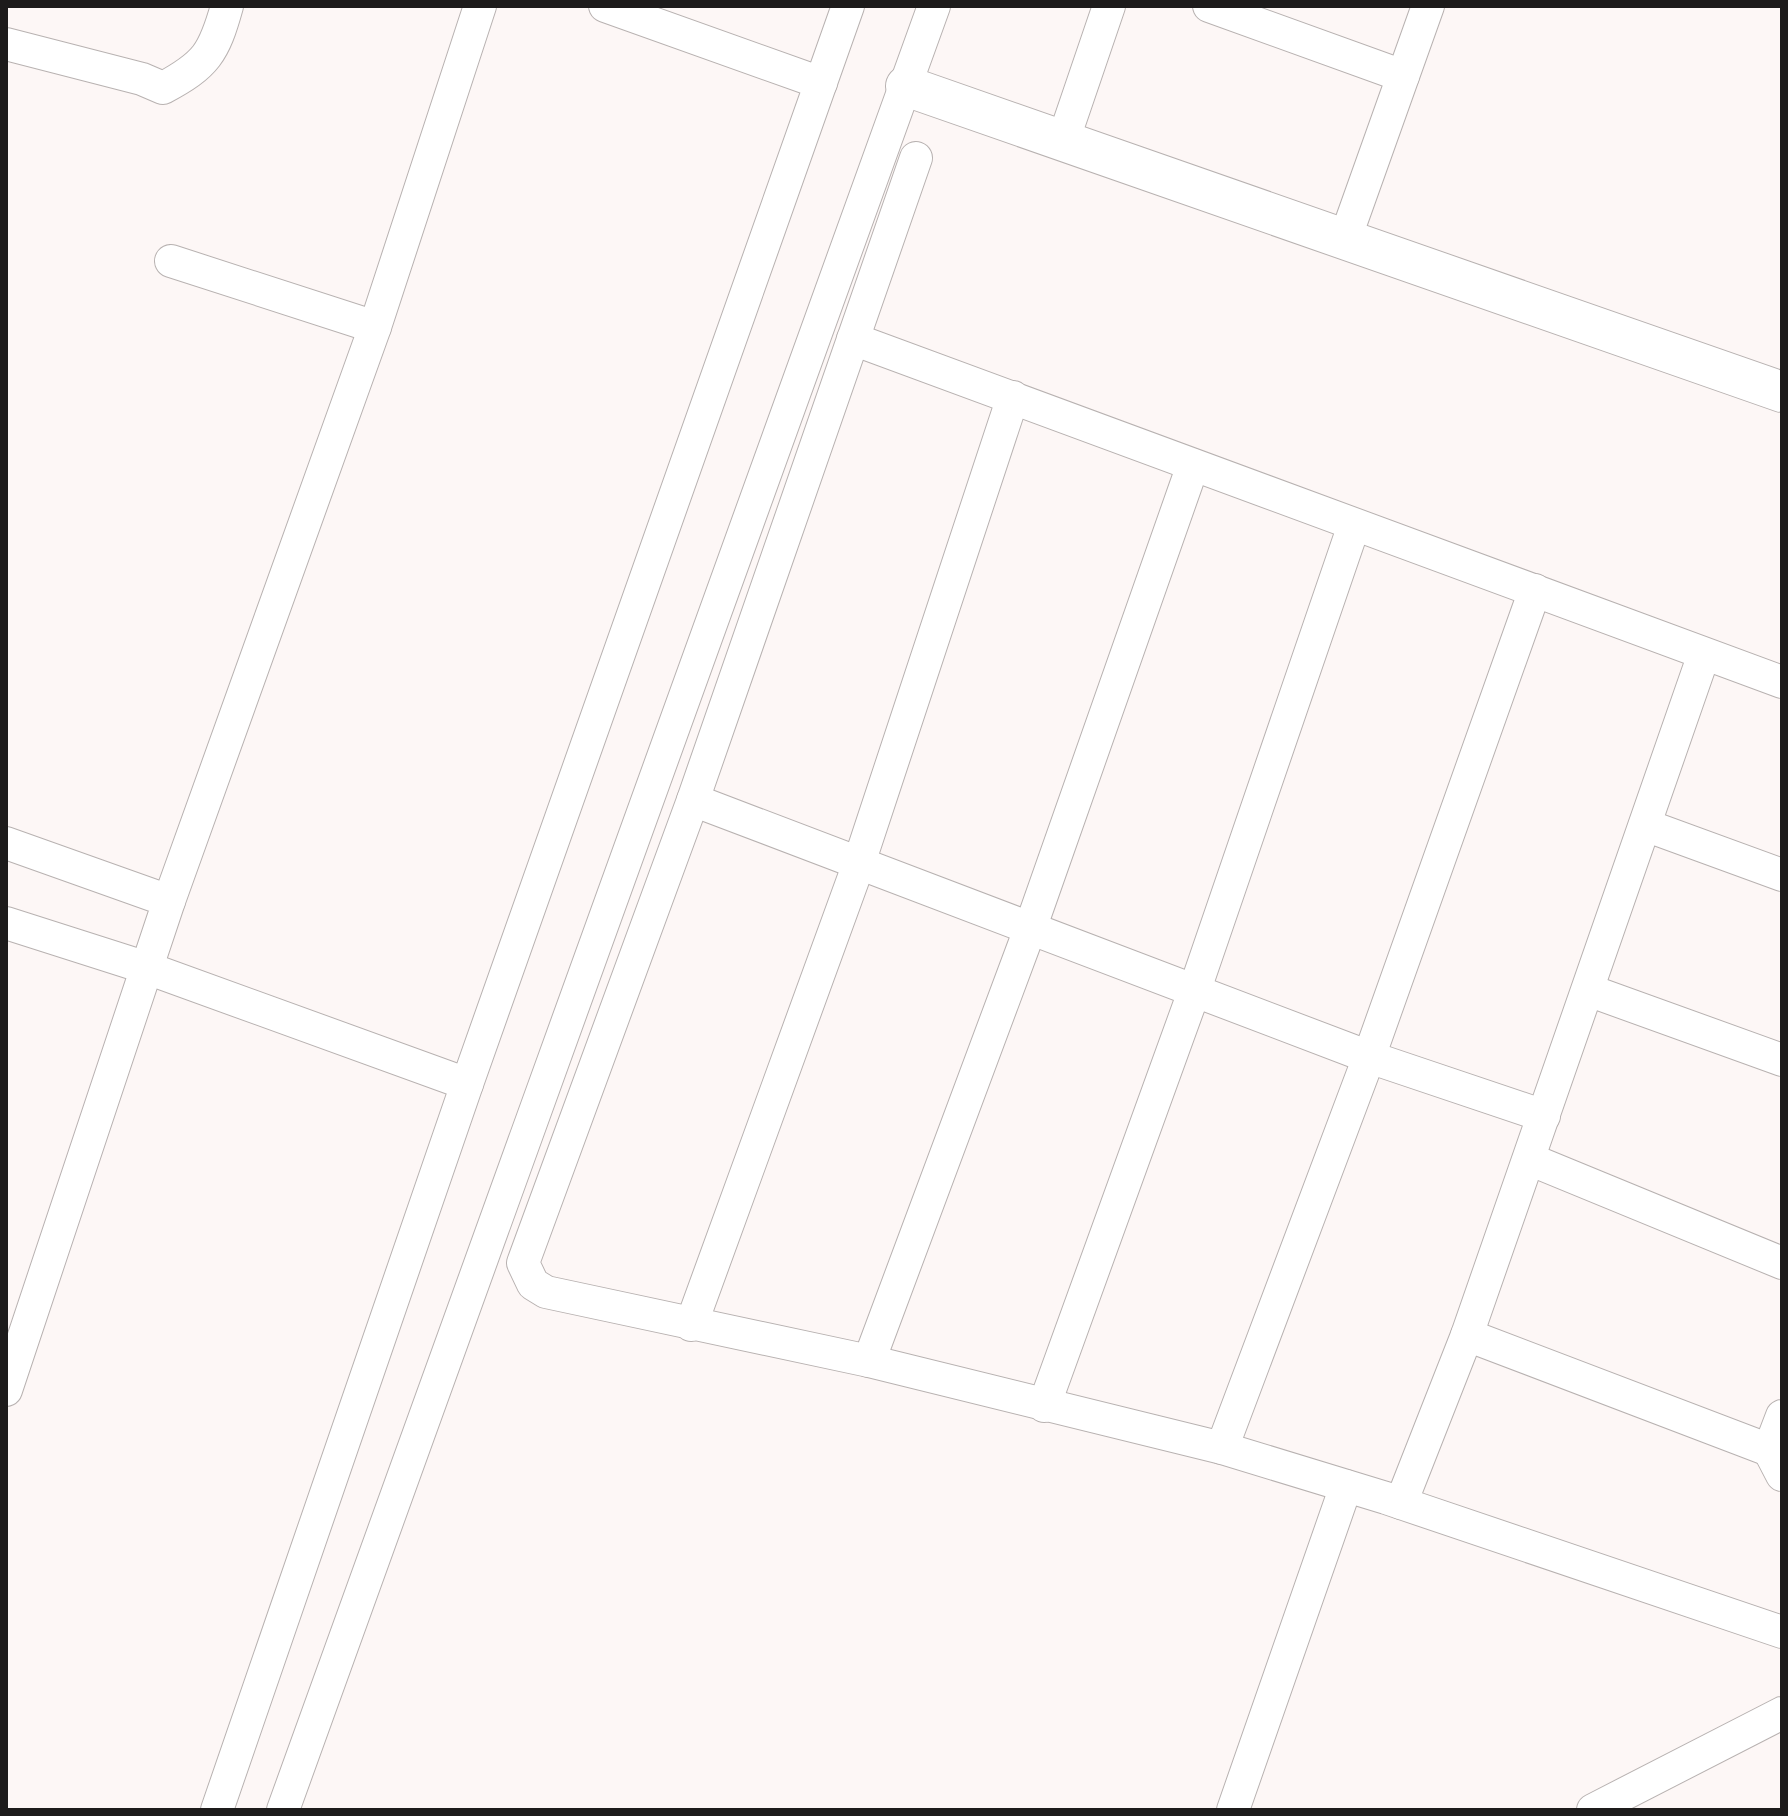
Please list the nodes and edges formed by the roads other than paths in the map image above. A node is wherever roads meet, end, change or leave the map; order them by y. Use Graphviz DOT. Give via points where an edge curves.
graph roads {
  1 [pos="227,6"];
  2 [pos="480,6"];
  3 [pos="605,6"];
  4 [pos="848,6"];
  5 [pos="934,6"];
  6 [pos="1109,6"];
  7 [pos="1209,6"];
  8 [pos="1428,6"];
  9 [pos="6,44"];
  10 [pos="1403,76"];
  11 [pos="821,83"];
  12 [pos="906,86"];
  13 [pos="1063,141"];
  14 [pos="916,158"];
  15 [pos="1345,239"];
  16 [pos="171,261"];
  17 [pos="375,327"];
  18 [pos="853,339"];
  19 [pos="1782,392"];
  20 [pos="1013,397"];
  21 [pos="1193,465"];
  22 [pos="1354,525"];
  23 [pos="1535,590"];
  24 [pos="1704,654"];
  25 [pos="1782,682"];
  26 [pos="693,800"];
  27 [pos="1645,825"];
  28 [pos="6,843"];
  29 [pos="858,866"];
  30 [pos="1782,875"];
  31 [pos="169,901"];
  32 [pos="6,923"];
  33 [pos="1030,929"];
  34 [pos="147,968"];
  35 [pos="1195,989"];
  36 [pos="1588,990"];
  37 [pos="1369,1057"];
  38 [pos="1782,1060"];
  39 [pos="467,1084"];
  40 [pos="1544,1116"];
  41 [pos="1529,1159"];
  42 [pos="1782,1263"];
  43 [pos="691,1325"];
  44 [pos="1467,1335"];
  45 [pos="869,1361"];
  46 [pos="6,1390"];
  47 [pos="1044,1406"];
  48 [pos="1782,1416"];
  49 [pos="1222,1448"];
  50 [pos="1776,1463"];
  51 [pos="1346,1486"];
  52 [pos="1401,1503"];
  53 [pos="1782,1632"];
  54 [pos="1782,1713"];
  55 [pos="217,1810"];
  56 [pos="283,1810"];
  57 [pos="1233,1810"];
  58 [pos="1593,1810"];
  1 -- 9 [label="street" via="218,41 206,61 163,88"];
  2 -- 17 [label="street"];
  3 -- 11 [label="street"];
  4 -- 11 [label="street"];
  5 -- 12 [label="street"];
  6 -- 13 [label="street"];
  7 -- 10 [label="street"];
  8 -- 10 [label="street"];
  10 -- 15 [label="street"];
  11 -- 39 [label="street"];
  12 -- 13 [label="street"];
  12 -- 56 [label="street"];
  13 -- 15 [label="street"];
  14 -- 18 [label="street"];
  15 -- 19 [label="street"];
  16 -- 17 [label="street"];
  17 -- 31 [label="street"];
  18 -- 20 [label="street"];
  18 -- 26 [label="street"];
  20 -- 21 [label="street"];
  20 -- 29 [label="street"];
  21 -- 22 [label="street"];
  21 -- 33 [label="street"];
  22 -- 23 [label="street"];
  22 -- 35 [label="street"];
  23 -- 24 [label="street"];
  23 -- 37 [label="street"];
  24 -- 25 [label="street"];
  24 -- 27 [label="street"];
  26 -- 29 [label="street"];
  26 -- 43 [label="street" via="523,1263 533,1284 546,1292"];
  27 -- 30 [label="street"];
  27 -- 36 [label="street"];
  28 -- 31 [label="street"];
  29 -- 33 [label="street"];
  29 -- 43 [label="street"];
  31 -- 34 [label="street"];
  32 -- 34 [label="street"];
  33 -- 35 [label="street"];
  33 -- 45 [label="street"];
  34 -- 39 [label="street"];
  34 -- 46 [label="street"];
  35 -- 37 [label="street"];
  35 -- 47 [label="street"];
  36 -- 38 [label="street"];
  36 -- 40 [label="street"];
  37 -- 40 [label="street"];
  37 -- 49 [label="street"];
  39 -- 55 [label="street"];
  40 -- 41 [label="street"];
  41 -- 42 [label="street"];
  41 -- 44 [label="street"];
  43 -- 45 [label="street"];
  44 -- 50 [label="street"];
  44 -- 52 [label="street"];
  45 -- 47 [label="street"];
  47 -- 49 [label="street"];
  48 -- 50 [label="street"];
  49 -- 51 [label="street"];
  51 -- 52 [label="street"];
  51 -- 57 [label="street"];
  52 -- 53 [label="street"];
  54 -- 58 [label="street"];
}
